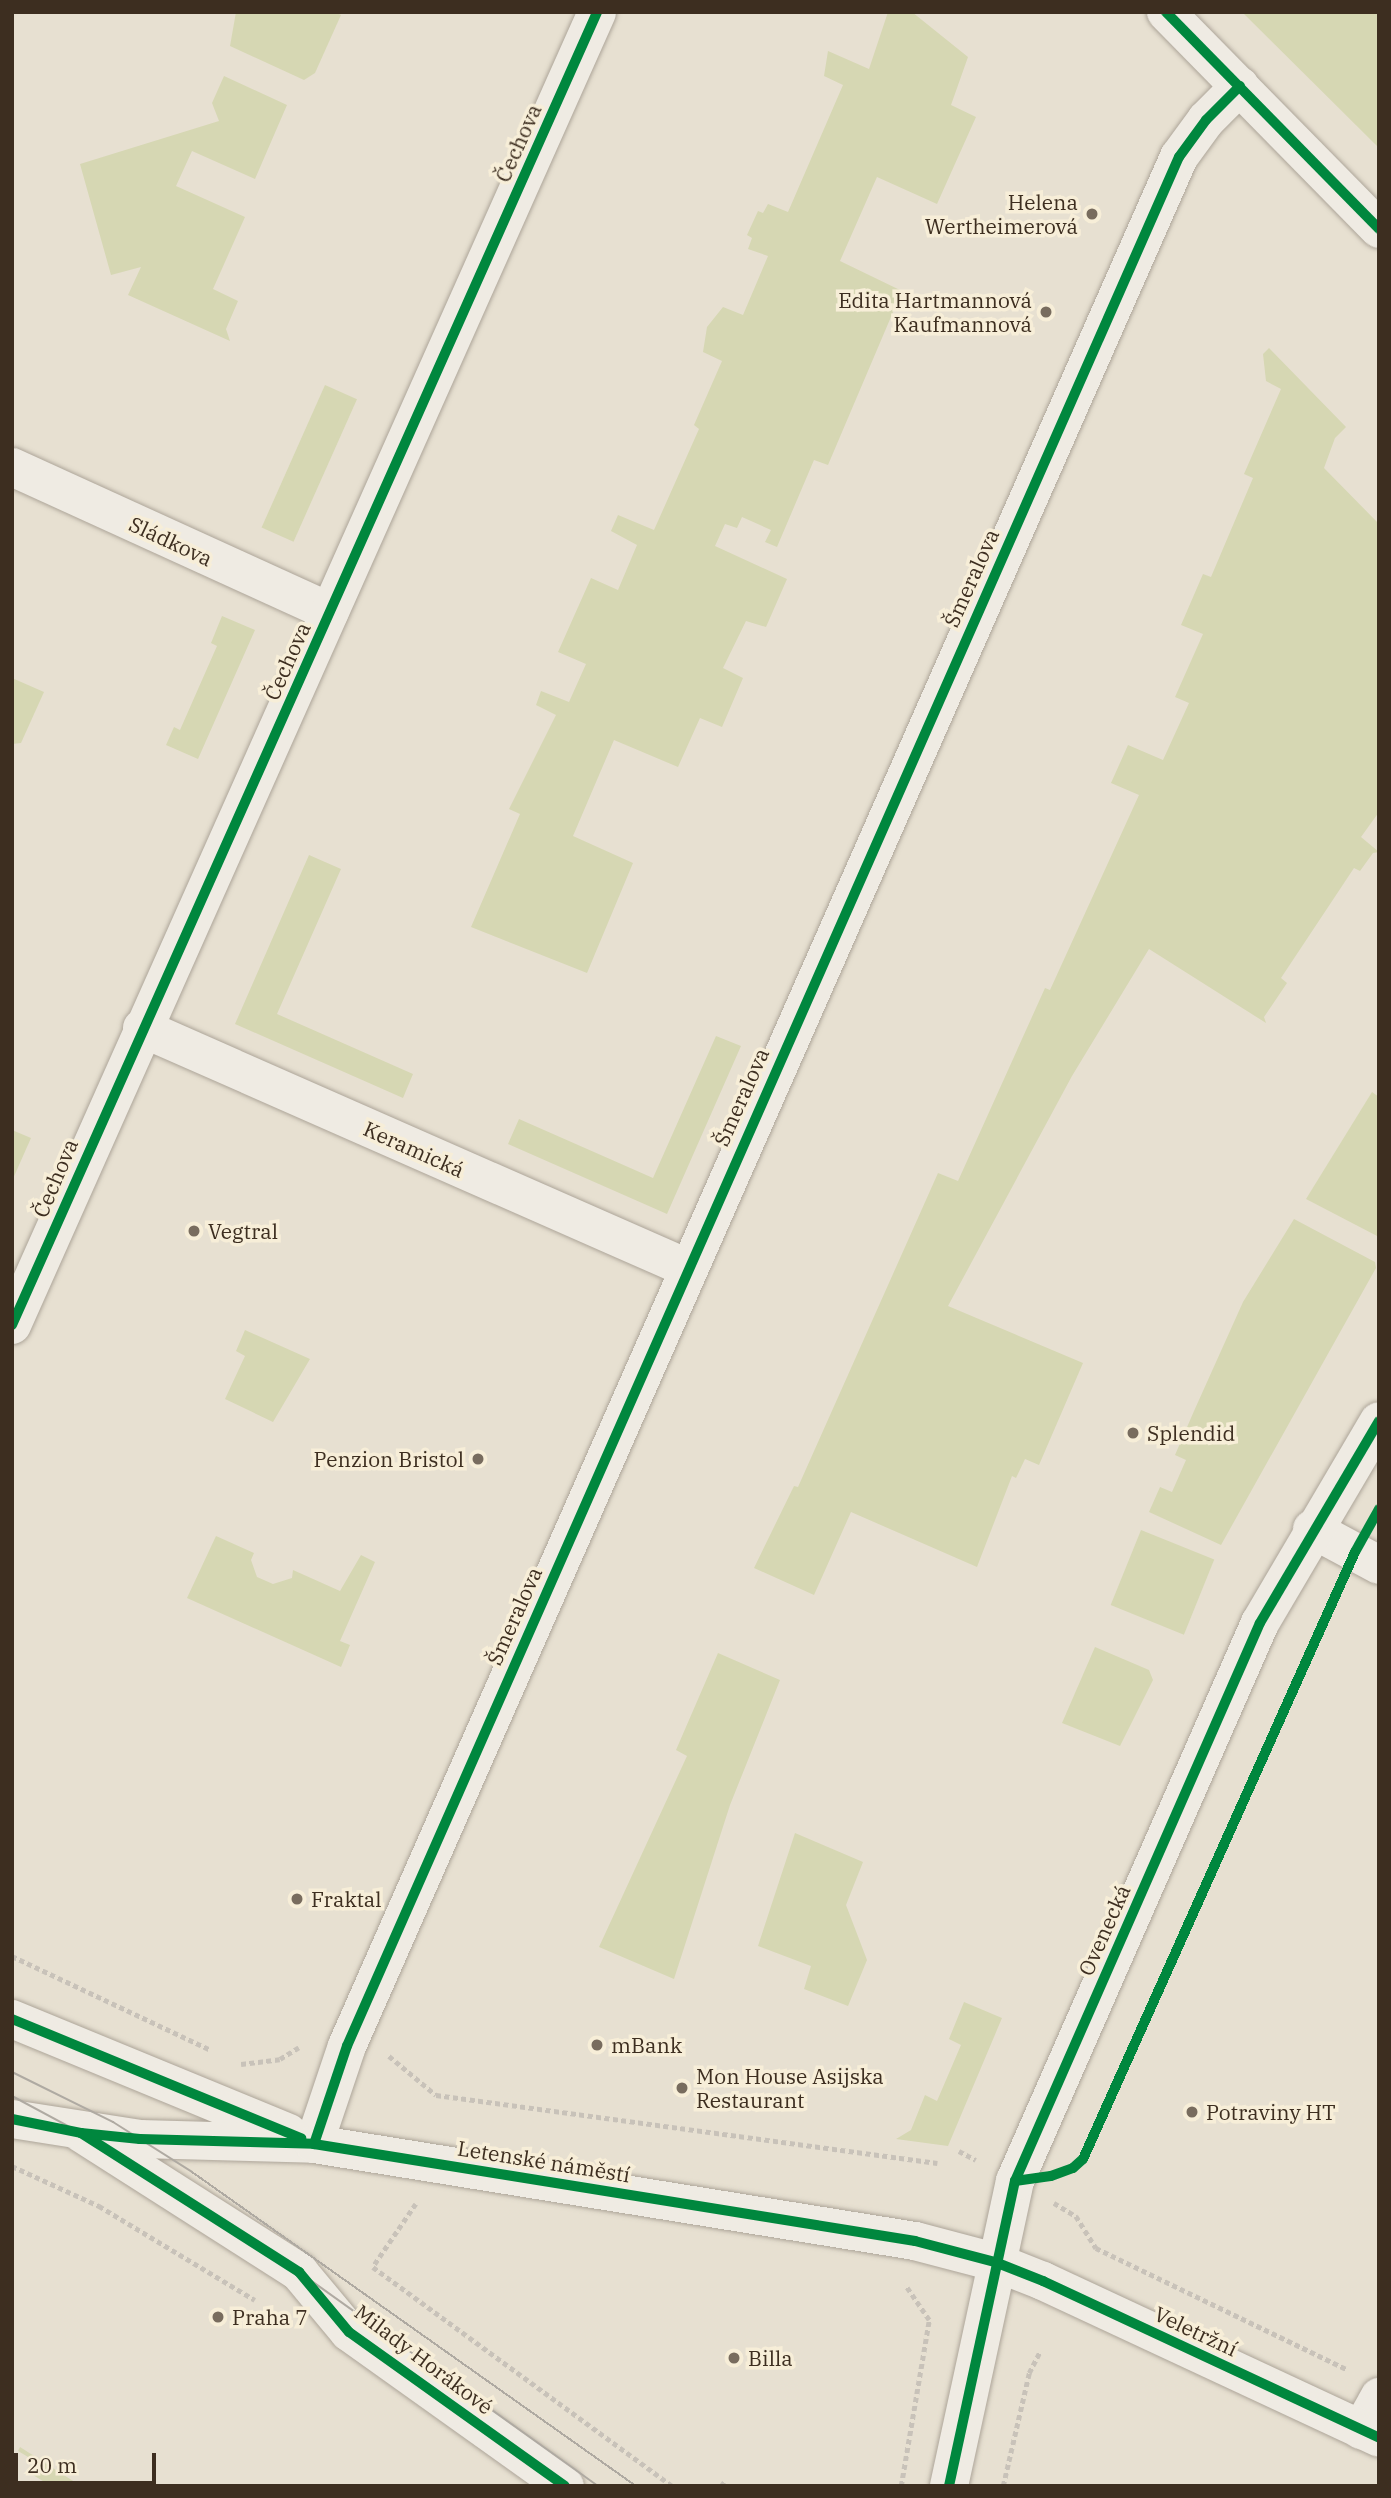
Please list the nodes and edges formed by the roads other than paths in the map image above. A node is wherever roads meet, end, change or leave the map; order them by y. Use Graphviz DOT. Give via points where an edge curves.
graph roads {
  1 [pos="597,12"];
  2 [pos="1166,12"];
  3 [pos="1240,86"];
  4 [pos="1379,229"];
  5 [pos="12,467"];
  6 [pos="331,611"];
  7 [pos="142,1028"];
  8 [pos="687,1268"];
  9 [pos="12,1325"];
  10 [pos="1379,1421"];
  11 [pos="1312,1529"];
  12 [pos="1379,1565"];
  13 [pos="12,2019"];
  14 [pos="12,2119"];
  15 [pos="81,2133"];
  16 [pos="314,2144"];
  17 [pos="995,2262"];
  18 [pos="1379,2397"];
  19 [pos="1370,2434"];
  20 [pos="565,2486"];
  21 [pos="949,2486"];
  1 -- 6 [label="street, Čechova"];
  2 -- 3 [label="street"];
  3 -- 4 [label="street"];
  3 -- 8 [label="street, Šmeralova" via="1206,120 1179,157"];
  5 -- 6 [label="street, Sládkova"];
  6 -- 7 [label="street, Čechova"];
  7 -- 8 [label="street, Keramická"];
  7 -- 9 [label="street, Čechova"];
  8 -- 16 [label="street, Šmeralova" via="346,2046"];
  10 -- 11 [label="street, Ovenecká"];
  11 -- 12 [label="street"];
  11 -- 17 [label="street, Ovenecká" via="1260,1623 1027,2151"];
  13 -- 16 [label="street"];
  14 -- 15 [label="street, Milady Horákové"];
  15 -- 16 [label="street, Letenské náměstí"];
  15 -- 20 [label="street, Milady Horákové" via="299,2272 349,2332"];
  16 -- 17 [label="street, Letenské náměstí" via="915,2241"];
  17 -- 19 [label="street, Veletržní"];
  17 -- 21 [label="street, Ovenecká"];
  18 -- 19 [label="street"];
}
